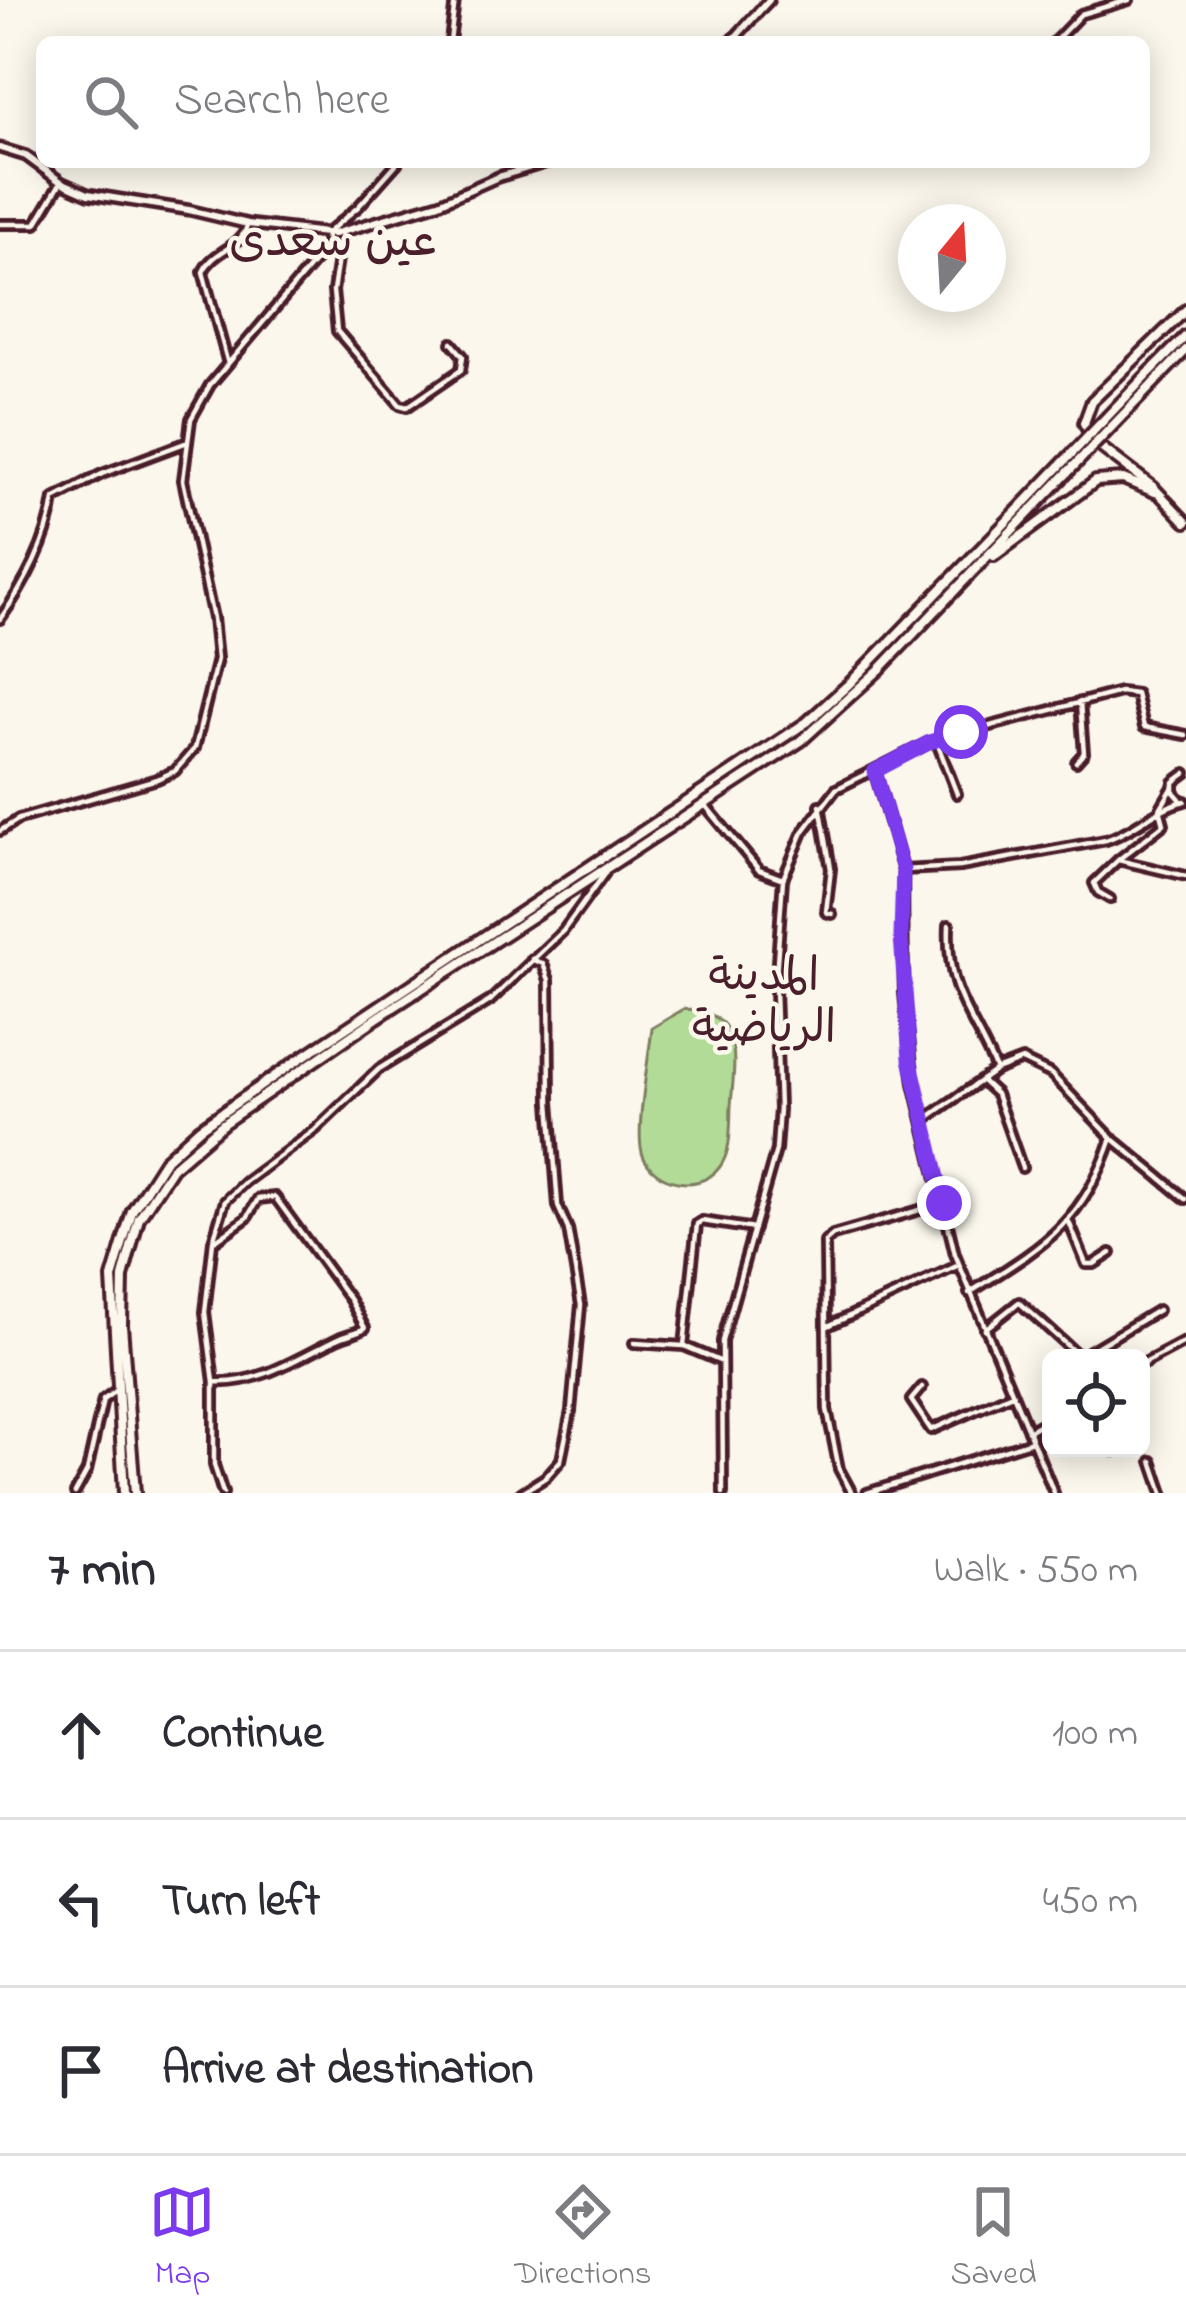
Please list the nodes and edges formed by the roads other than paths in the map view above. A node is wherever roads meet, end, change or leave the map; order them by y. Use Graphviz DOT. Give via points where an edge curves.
graph roads {
  1 [pos="455,0"];
  2 [pos="769,0"];
  3 [pos="1129,0"];
  4 [pos="451,36"];
  5 [pos="736,36"];
  6 [pos="1060,36"];
  7 [pos="0,148"];
  8 [pos="36,163"];
  9 [pos="42,168"];
  10 [pos="393,168"];
  11 [pos="528,168"];
  12 [pos="61,182"];
  13 [pos="0,224"];
  14 [pos="248,224"];
  15 [pos="327,233"];
  16 [pos="342,233"];
  17 [pos="1186,310"];
  18 [pos="1186,336"];
  19 [pos="452,343"];
  20 [pos="1186,350"];
  21 [pos="228,364"];
  22 [pos="1148,382"];
  23 [pos="185,443"];
  24 [pos="1161,495"];
  25 [pos="1017,518"];
  26 [pos="1186,522"];
  27 [pos="969,575"];
  28 [pos="0,619"];
  29 [pos="1080,702"];
  30 [pos="1186,735"];
  31 [pos="936,740"];
  32 [pos="1076,762"];
  33 [pos="875,771"];
  34 [pos="1186,772"];
  35 [pos="1173,787"];
  36 [pos="957,794"];
  37 [pos="1185,801"];
  38 [pos="820,805"];
  39 [pos="706,806"];
  40 [pos="1160,809"];
  41 [pos="0,831"];
  42 [pos="1118,860"];
  43 [pos="903,870"];
  44 [pos="605,873"];
  45 [pos="1186,876"];
  46 [pos="783,879"];
  47 [pos="1110,899"];
  48 [pos="832,914"];
  49 [pos="949,926"];
  50 [pos="532,959"];
  51 [pos="996,1070"];
  52 [pos="982,1081"];
  53 [pos="923,1121"];
  54 [pos="1112,1138"];
  55 [pos="1022,1168"];
  56 [pos="1186,1198"];
  57 [pos="944,1203"];
  58 [pos="1069,1222"];
  59 [pos="754,1229"];
  60 [pos="213,1241"];
  61 [pos="1111,1253"];
  62 [pos="959,1265"];
  63 [pos="969,1294"];
  64 [pos="1158,1310"];
  65 [pos="828,1326"];
  66 [pos="985,1329"];
  67 [pos="1186,1341"];
  68 [pos="634,1343"];
  69 [pos="684,1346"];
  70 [pos="1070,1349"];
  71 [pos="1095,1349"];
  72 [pos="1150,1360"];
  73 [pos="722,1362"];
  74 [pos="214,1382"];
  75 [pos="922,1387"];
  76 [pos="118,1389"];
  77 [pos="1012,1394"];
  78 [pos="1042,1423"];
  79 [pos="1028,1431"];
  80 [pos="1032,1441"];
  81 [pos="1152,1461"];
  82 [pos="75,1493"];
  83 [pos="124,1493"];
  84 [pos="135,1493"];
  85 [pos="223,1493"];
  86 [pos="521,1493"];
  87 [pos="723,1493"];
  88 [pos="853,1493"];
  89 [pos="867,1493"];
  90 [pos="1054,1493"];
  91 [pos="1163,1493"];
  1 -- 4 [label="street"];
  2 -- 5 [label="street"];
  3 -- 6 [label="street" via="1081,14"];
  7 -- 8 [label="street"];
  9 -- 12 [label="street"];
  10 -- 15 [label="street"];
  11 -- 16 [label="street"];
  12 -- 13 [label="street" via="36,224"];
  12 -- 14 [label="street"];
  14 -- 15 [label="street"];
  14 -- 21 [label="street" via="203,272"];
  15 -- 16 [label="street"];
  15 -- 21 [label="street" via="326,248"];
  16 -- 19 [label="street" via="333,291 337,331 400,405 460,370 463,356"];
  17 -- 24 [label="main road" via="1084,417 1094,442"];
  18 -- 22 [label="main road"];
  20 -- 22 [label="main road"];
  21 -- 23 [label="street" via="198,403"];
  22 -- 25 [label="main road, bridge"];
  23 -- 28 [label="street" via="54,499 50,526"];
  23 -- 41 [label="street" via="185,496 218,646 196,748 176,771"];
  24 -- 26 [label="main road"];
  24 -- 27 [label="main road" via="1123,478 1096,481"];
  25 -- 27 [label="main road"];
  25 -- 76 [label="main road" via="807,722 178,1147 141,1193 116,1257"];
  27 -- 39 [label="main road" via="829,718"];
  29 -- 30 [label="street" via="1130,691 1144,727"];
  29 -- 31 [label="street"];
  29 -- 32 [label="street" via="1084,753"];
  31 -- 33 [label="street"];
  31 -- 36 [label="street"];
  33 -- 38 [label="street"];
  33 -- 43 [label="street"];
  34 -- 35 [label="street"];
  35 -- 37 [label="street"];
  35 -- 40 [label="street"];
  37 -- 40 [label="street"];
  38 -- 46 [label="street"];
  38 -- 48 [label="street"];
  39 -- 44 [label="main road"];
  39 -- 46 [label="street" via="759,870"];
  40 -- 42 [label="street" via="1164,824"];
  40 -- 43 [label="street" via="1112,838 960,868"];
  42 -- 45 [label="street"];
  42 -- 47 [label="street" via="1094,883"];
  43 -- 53 [label="street" via="904,1007"];
  44 -- 50 [label="street" via="580,912"];
  44 -- 84 [label="main road" via="224,1123 160,1180 131,1239 121,1296"];
  46 -- 59 [label="street" via="774,1018 778,1124"];
  49 -- 51 [label="street" via="953,984"];
  50 -- 60 [label="street" via="478,1010 396,1056 244,1182 220,1210"];
  50 -- 86 [label="street" via="549,980 558,1206 581,1305 561,1460"];
  51 -- 52 [label="street"];
  51 -- 54 [label="street" via="1022,1060 1041,1068"];
  52 -- 53 [label="street"];
  52 -- 55 [label="street" via="996,1094"];
  53 -- 57 [label="street"];
  54 -- 56 [label="street"];
  54 -- 58 [label="street"];
  57 -- 62 [label="street"];
  57 -- 65 [label="street" via="828,1238"];
  58 -- 61 [label="street" via="1086,1264"];
  58 -- 63 [label="street"];
  59 -- 69 [label="street" via="697,1224"];
  59 -- 73 [label="street"];
  60 -- 74 [label="street" via="205,1312"];
  60 -- 74 [label="street" via="247,1218 257,1198 275,1197 364,1324 300,1360"];
  62 -- 63 [label="street"];
  62 -- 65 [label="street"];
  63 -- 66 [label="street"];
  64 -- 71 [label="street"];
  65 -- 88 [label="street" via="830,1430"];
  66 -- 70 [label="street" via="1019,1302"];
  66 -- 77 [label="street"];
  67 -- 72 [label="street"];
  68 -- 69 [label="street"];
  69 -- 73 [label="street"];
  73 -- 87 [label="street"];
  74 -- 85 [label="street" via="214,1465"];
  75 -- 77 [label="street" via="911,1400 932,1430"];
  76 -- 82 [label="street" via="103,1400"];
  76 -- 83 [label="main road"];
  77 -- 79 [label="street"];
  78 -- 79 [label="street"];
  79 -- 80 [label="street"];
  80 -- 89 [label="street"];
  80 -- 90 [label="street"];
  81 -- 91 [label="street"];
}
